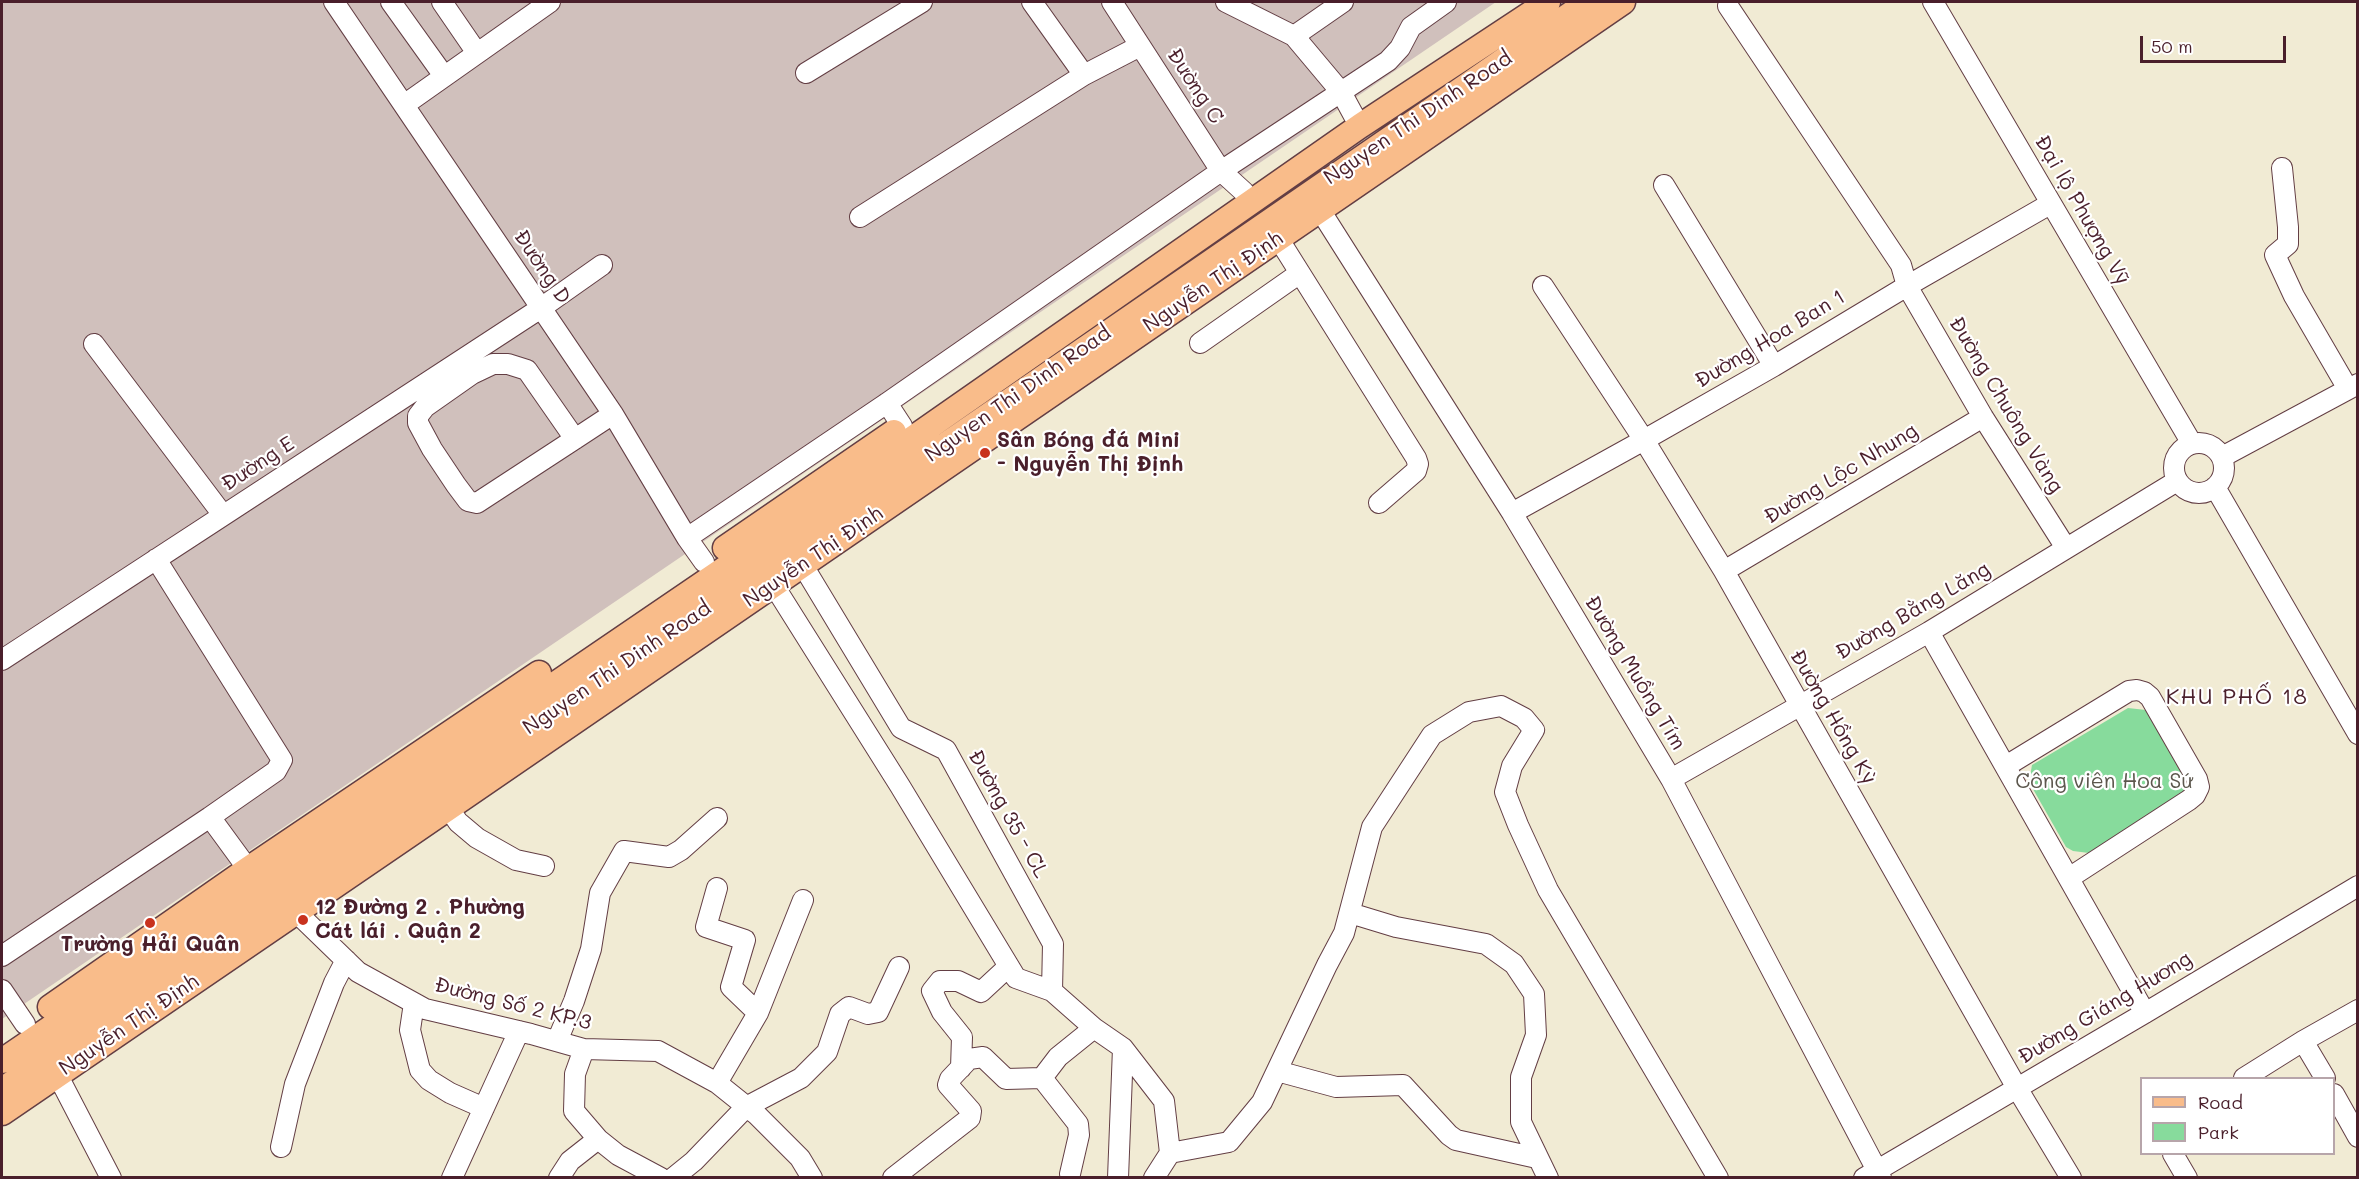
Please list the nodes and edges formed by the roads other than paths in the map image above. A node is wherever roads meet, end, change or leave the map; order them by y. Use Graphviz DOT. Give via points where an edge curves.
graph roads {
  1 [pos="334,2"];
  2 [pos="391,2"];
  3 [pos="442,2"];
  4 [pos="550,2"];
  5 [pos="922,2"];
  6 [pos="1032,2"];
  7 [pos="1112,2"];
  8 [pos="1226,2"];
  9 [pos="1343,2"];
  10 [pos="1446,2"];
  11 [pos="1522,2"];
  12 [pos="1548,2"];
  13 [pos="1588,2"];
  14 [pos="1623,2"];
  15 [pos="1933,2"];
  16 [pos="1728,6"];
  17 [pos="1294,36"];
  18 [pos="1140,46"];
  19 [pos="477,53"];
  20 [pos="806,74"];
  21 [pos="1084,75"];
  22 [pos="444,76"];
  23 [pos="1341,92"];
  24 [pos="404,105"];
  25 [pos="1357,121"];
  26 [pos="1291,167"];
  27 [pos="2282,168"];
  28 [pos="1221,171"];
  29 [pos="1664,185"];
  30 [pos="1248,196"];
  31 [pos="1314,201"];
  32 [pos="2050,204"];
  33 [pos="861,218"];
  34 [pos="1272,230"];
  35 [pos="602,265"];
  36 [pos="1300,273"];
  37 [pos="1543,286"];
  38 [pos="1907,286"];
  39 [pos="541,308"];
  40 [pos="1200,342"];
  41 [pos="94,344"];
  42 [pos="1774,366"];
  43 [pos="2353,386"];
  44 [pos="888,403"];
  45 [pos="613,414"];
  46 [pos="1983,417"];
  47 [pos="902,426"];
  48 [pos="575,439"];
  49 [pos="1644,440"];
  50 [pos="2191,442"];
  51 [pos="2222,457"];
  52 [pos="2177,481"];
  53 [pos="2215,487"];
  54 [pos="1379,503"];
  55 [pos="1512,513"];
  56 [pos="223,516"];
  57 [pos="687,538"];
  58 [pos="787,540"];
  59 [pos="2066,548"];
  60 [pos="156,559"];
  61 [pos="756,560"];
  62 [pos="704,562"];
  63 [pos="1724,572"];
  64 [pos="1929,632"];
  65 [pos="2,660"];
  66 [pos="1798,705"];
  67 [pos="2358,734"];
  68 [pos="2006,766"];
  69 [pos="1671,779"];
  70 [pos="448,807"];
  71 [pos="210,817"];
  72 [pos="717,818"];
  73 [pos="544,866"];
  74 [pos="248,869"];
  75 [pos="2069,878"];
  76 [pos="2358,885"];
  77 [pos="717,888"];
  78 [pos="803,900"];
  79 [pos="291,902"];
  80 [pos="1350,913"];
  81 [pos="2,956"];
  82 [pos="346,960"];
  83 [pos="899,967"];
  84 [pos="1008,967"];
  85 [pos="2,990"];
  86 [pos="1052,991"];
  87 [pos="414,1002"];
  88 [pos="2358,1010"];
  89 [pos="758,1013"];
  90 [pos="2145,1013"];
  91 [pos="1094,1028"];
  92 [pos="29,1031"];
  93 [pos="519,1031"];
  94 [pos="2,1041"];
  95 [pos="557,1041"];
  96 [pos="2303,1041"];
  97 [pos="1123,1048"];
  98 [pos="584,1049"];
  99 [pos="2,1061"];
  100 [pos="52,1066"];
  101 [pos="961,1068"];
  102 [pos="1277,1071"];
  103 [pos="2246,1077"];
  104 [pos="2324,1077"];
  105 [pos="1042,1078"];
  106 [pos="717,1083"];
  107 [pos="2017,1088"];
  108 [pos="2,1090"];
  109 [pos="2335,1096"];
  110 [pos="746,1107"];
  111 [pos="484,1108"];
  112 [pos="2,1113"];
  113 [pos="2358,1137"];
  114 [pos="597,1139"];
  115 [pos="281,1147"];
  116 [pos="1170,1153"];
  117 [pos="2174,1155"];
  118 [pos="1537,1158"];
  119 [pos="1070,1174"];
  120 [pos="1874,1175"];
  121 [pos="111,1178"];
  122 [pos="452,1178"];
  123 [pos="559,1178"];
  124 [pos="661,1178"];
  125 [pos="673,1178"];
  126 [pos="813,1178"];
  127 [pos="893,1178"];
  128 [pos="1118,1178"];
  129 [pos="1154,1178"];
  130 [pos="1548,1178"];
  131 [pos="1718,1178"];
  132 [pos="2071,1178"];
  133 [pos="2187,1178"];
  1 -- 24 [label="street, Đường D"];
  2 -- 22 [label="street"];
  3 -- 19 [label="street"];
  4 -- 19 [label="street"];
  5 -- 20 [label="street"];
  6 -- 21 [label="street"];
  7 -- 18 [label="street, Đường C"];
  8 -- 17 [label="street"];
  9 -- 17 [label="street"];
  10 -- 23 [label="street" via="1411,27 1388,61"];
  11 -- 25 [label="main road, Nguyễn Thị Định"];
  12 -- 25 [label="main road, Nguyen Thi Dinh Road"];
  13 -- 31 [label="main road, Nguyen Thi Dinh Road"];
  14 -- 31 [label="main road"];
  15 -- 32 [label="street, Đại lộ Phượng Vỹ"];
  16 -- 38 [label="street, Đường Chuông Vàng" via="1901,265"];
  17 -- 23 [label="street"];
  18 -- 21 [label="street"];
  18 -- 28 [label="street, Đường C"];
  19 -- 22 [label="street"];
  21 -- 33 [label="street"];
  22 -- 24 [label="street"];
  23 -- 25 [label="street"];
  23 -- 28 [label="street"];
  24 -- 39 [label="street, Đường D"];
  25 -- 26 [label="main road, Nguyễn Thị Định"];
  26 -- 30 [label="main road, Nguyễn Thị Định"];
  26 -- 31 [label="main road"];
  27 -- 43 [label="street" via="2288,244 2275,255 2294,296"];
  28 -- 30 [label="street, Đường C"];
  28 -- 44 [label="street"];
  29 -- 42 [label="street"];
  30 -- 34 [label="main road"];
  30 -- 47 [label="main road, Nguyễn Thị Định"];
  30 -- 58 [label="main road, Nguyen Thi Dinh Road"];
  31 -- 34 [label="main road, Nguyen Thi Dinh Road"];
  31 -- 55 [label="street, Đường Muồng Tím"];
  32 -- 38 [label="street, Đường Hoa Ban 1"];
  32 -- 50 [label="street, Đại lộ Phượng Vỹ"];
  34 -- 36 [label="street"];
  34 -- 58 [label="main road, Nguyen Thi Dinh Road"];
  35 -- 39 [label="street, Đường E"];
  36 -- 40 [label="street"];
  36 -- 54 [label="street" via="1416,458 1416,471"];
  37 -- 49 [label="street, Đường Hồng Kỳ"];
  38 -- 42 [label="street, Đường Hoa Ban 1"];
  38 -- 46 [label="street, Đường Chuông Vàng"];
  39 -- 45 [label="street, Đường D"];
  39 -- 56 [label="street, Đường E"];
  41 -- 56 [label="street"];
  42 -- 49 [label="street, Đường Hoa Ban 1"];
  43 -- 51 [label="street"];
  44 -- 47 [label="street"];
  44 -- 57 [label="street"];
  45 -- 48 [label="street"];
  45 -- 57 [label="street, Đường D"];
  46 -- 59 [label="street, Đường Chuông Vàng"];
  46 -- 63 [label="street, Đường Lộc Nhung"];
  47 -- 58 [label="main road, Nguyễn Thị Định"];
  48 -- 48 [label="street" via="473,503 432,449 417,416 472,374 493,364 507,364 527,370"];
  49 -- 55 [label="street, Đường Hoa Ban 1"];
  49 -- 63 [label="street, Đường Hồng Kỳ"];
  50 -- 51 [label="street" via="2208,443"];
  50 -- 52 [label="street" via="2176,457"];
  51 -- 53 [label="street" via="2225,473"];
  52 -- 53 [label="street" via="2197,494"];
  52 -- 59 [label="street, Đường Bằng Lăng"];
  53 -- 67 [label="street"];
  55 -- 69 [label="street, Đường Muồng Tím"];
  56 -- 60 [label="street, Đường E"];
  57 -- 62 [label="street, Đường D"];
  58 -- 61 [label="main road, Nguyễn Thị Định"];
  58 -- 61 [label="main road, Nguyễn Thị Định"];
  58 -- 86 [label="street, Đường 35 - CL" via="901,728 946,750 1053,944"];
  59 -- 64 [label="street, Đường Bằng Lăng"];
  60 -- 65 [label="street, Đường E"];
  60 -- 71 [label="street" via="282,760 276,771"];
  61 -- 62 [label="main road, Nguyễn Thị Định"];
  61 -- 70 [label="main road, Nguyễn Thị Định"];
  61 -- 79 [label="main road, Nguyen Thi Dinh Road"];
  61 -- 84 [label="street" via="900,786"];
  61 -- 92 [label="main road, Nguyen Thi Dinh Road"];
  62 -- 74 [label="main road, Nguyễn Thị Định"];
  63 -- 66 [label="street, Đường Hồng Kỳ"];
  64 -- 66 [label="street, Đường Bằng Lăng"];
  64 -- 68 [label="street"];
  66 -- 69 [label="street, Đường Bằng Lăng"];
  66 -- 107 [label="street, Đường Hồng Kỳ"];
  68 -- 75 [label="street"];
  68 -- 75 [label="street" via="2129,691 2137,690 2150,697 2197,779 2199,787 2189,800"];
  69 -- 120 [label="street, Đường Muồng Tím"];
  70 -- 73 [label="street" via="477,838 516,860"];
  70 -- 79 [label="main road, Nguyễn Thị Định"];
  71 -- 74 [label="street"];
  71 -- 81 [label="street"];
  72 -- 95 [label="street" via="669,856 624,851 600,893 591,949"];
  74 -- 92 [label="main road, Nguyễn Thị Định"];
  75 -- 90 [label="street"];
  76 -- 90 [label="street, Đường Giáng Hương"];
  77 -- 89 [label="street" via="706,927 745,940 731,987"];
  78 -- 89 [label="street"];
  79 -- 82 [label="street, Đường Số 2 KP.3"];
  79 -- 100 [label="main road, Nguyễn Thị Định"];
  80 -- 102 [label="street"];
  80 -- 118 [label="street" via="1396,927 1486,944 1514,964 1534,994 1536,1035 1521,1077 1521,1122"];
  80 -- 131 [label="street" via="1372,827 1432,735 1469,712 1501,706 1524,718 1534,730 1512,766 1505,792 1548,890"];
  82 -- 87 [label="street, Đường Số 2 KP.3" via="358,972"];
  82 -- 115 [label="street" via="295,1084"];
  83 -- 110 [label="street" via="878,1012 868,1014 849,1007 840,1014 827,1052 801,1078"];
  84 -- 86 [label="street" via="1016,978"];
  84 -- 101 [label="street" via="981,992 958,981 940,981 933,991 942,1012 962,1037"];
  85 -- 92 [label="street"];
  86 -- 91 [label="street"];
  87 -- 93 [label="street, Đường Số 2 KP.3" via="425,1009"];
  87 -- 111 [label="street" via="410,1030 420,1070 442,1089"];
  88 -- 96 [label="street"];
  89 -- 106 [label="street"];
  90 -- 107 [label="street, Đường Giáng Hương"];
  91 -- 97 [label="street"];
  91 -- 105 [label="street" via="1058,1057"];
  92 -- 94 [label="main road, Nguyễn Thị Định"];
  92 -- 99 [label="main road, Nguyen Thi Dinh Road"];
  92 -- 100 [label="main road"];
  93 -- 95 [label="street, Đường Số 2 KP.3"];
  93 -- 111 [label="street"];
  95 -- 98 [label="street, Đường Số 2 KP.3"];
  96 -- 103 [label="street"];
  96 -- 104 [label="street"];
  97 -- 116 [label="street" via="1164,1101"];
  97 -- 128 [label="street"];
  98 -- 106 [label="street, Đường Số 2 KP.3" via="658,1051"];
  98 -- 114 [label="street" via="575,1074 574,1111"];
  100 -- 108 [label="main road"];
  100 -- 112 [label="main road, Nguyễn Thị Định"];
  100 -- 121 [label="street"];
  101 -- 105 [label="street" via="969,1059 982,1057 1006,1078"];
  101 -- 127 [label="street" via="948,1085 971,1111 970,1118"];
  102 -- 116 [label="street" via="1262,1102 1229,1142"];
  102 -- 118 [label="street" via="1336,1087 1403,1084 1456,1140"];
  105 -- 119 [label="street" via="1078,1124"];
  106 -- 110 [label="street, Đường Số 2 KP.3"];
  107 -- 120 [label="street, Đường Giáng Hương"];
  107 -- 132 [label="street, Đường Hồng Kỳ"];
  109 -- 113 [label="street"];
  110 -- 125 [label="street"];
  110 -- 126 [label="street, Đường Số 2 KP.3" via="800,1158"];
  111 -- 122 [label="street"];
  114 -- 123 [label="street" via="570,1161"];
  114 -- 124 [label="street"];
  116 -- 129 [label="street"];
  117 -- 133 [label="street"];
  118 -- 130 [label="street"];
}
